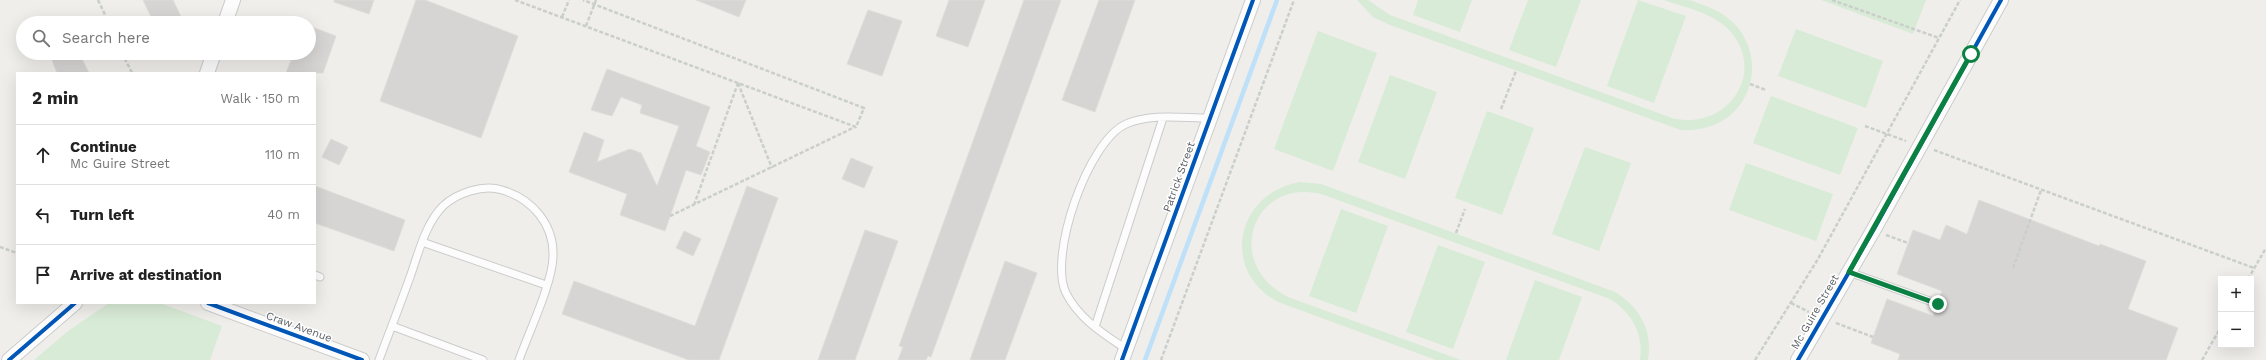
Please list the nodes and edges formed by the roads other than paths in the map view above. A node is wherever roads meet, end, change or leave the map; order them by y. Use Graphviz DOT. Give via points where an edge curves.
graph roads {
  1 [pos="234,0"];
  2 [pos="1253,0"];
  3 [pos="2001,0"];
  4 [pos="228,16"];
  5 [pos="211,60"];
  6 [pos="206,72"];
  7 [pos="1163,118"];
  8 [pos="1210,118"];
  9 [pos="422,242"];
  10 [pos="1849,272"];
  11 [pos="546,286"];
  12 [pos="74,304"];
  13 [pos="211,304"];
  14 [pos="1938,304"];
  15 [pos="392,326"];
  16 [pos="1095,327"];
  17 [pos="1124,355"];
  18 [pos="9,360"];
  19 [pos="362,360"];
  20 [pos="379,360"];
  21 [pos="483,360"];
  22 [pos="519,360"];
  23 [pos="1798,360"];
  1 -- 4 [label="street"];
  2 -- 8 [label="street, Patrick Street"];
  3 -- 10 [label="street, Mc Guire Street"];
  5 -- 6 [label="street"];
  7 -- 8 [label="lane"];
  7 -- 16 [label="lane"];
  7 -- 16 [label="lane" via="1145,117 1124,125 1105,141 1078,192 1066,226 1062,258 1062,278 1066,294"];
  8 -- 17 [label="street, Patrick Street"];
  9 -- 11 [label="lane"];
  9 -- 11 [label="lane" via="442,207 455,197 481,189 498,188 515,193 541,215 550,232 553,257"];
  9 -- 15 [label="lane"];
  10 -- 14 [label="lane"];
  10 -- 23 [label="street, Mc Guire Street"];
  11 -- 22 [label="lane"];
  12 -- 18 [label="street"];
  13 -- 19 [label="street, Craw Avenue"];
  15 -- 20 [label="lane"];
  15 -- 21 [label="lane"];
  16 -- 17 [label="lane"];
}
